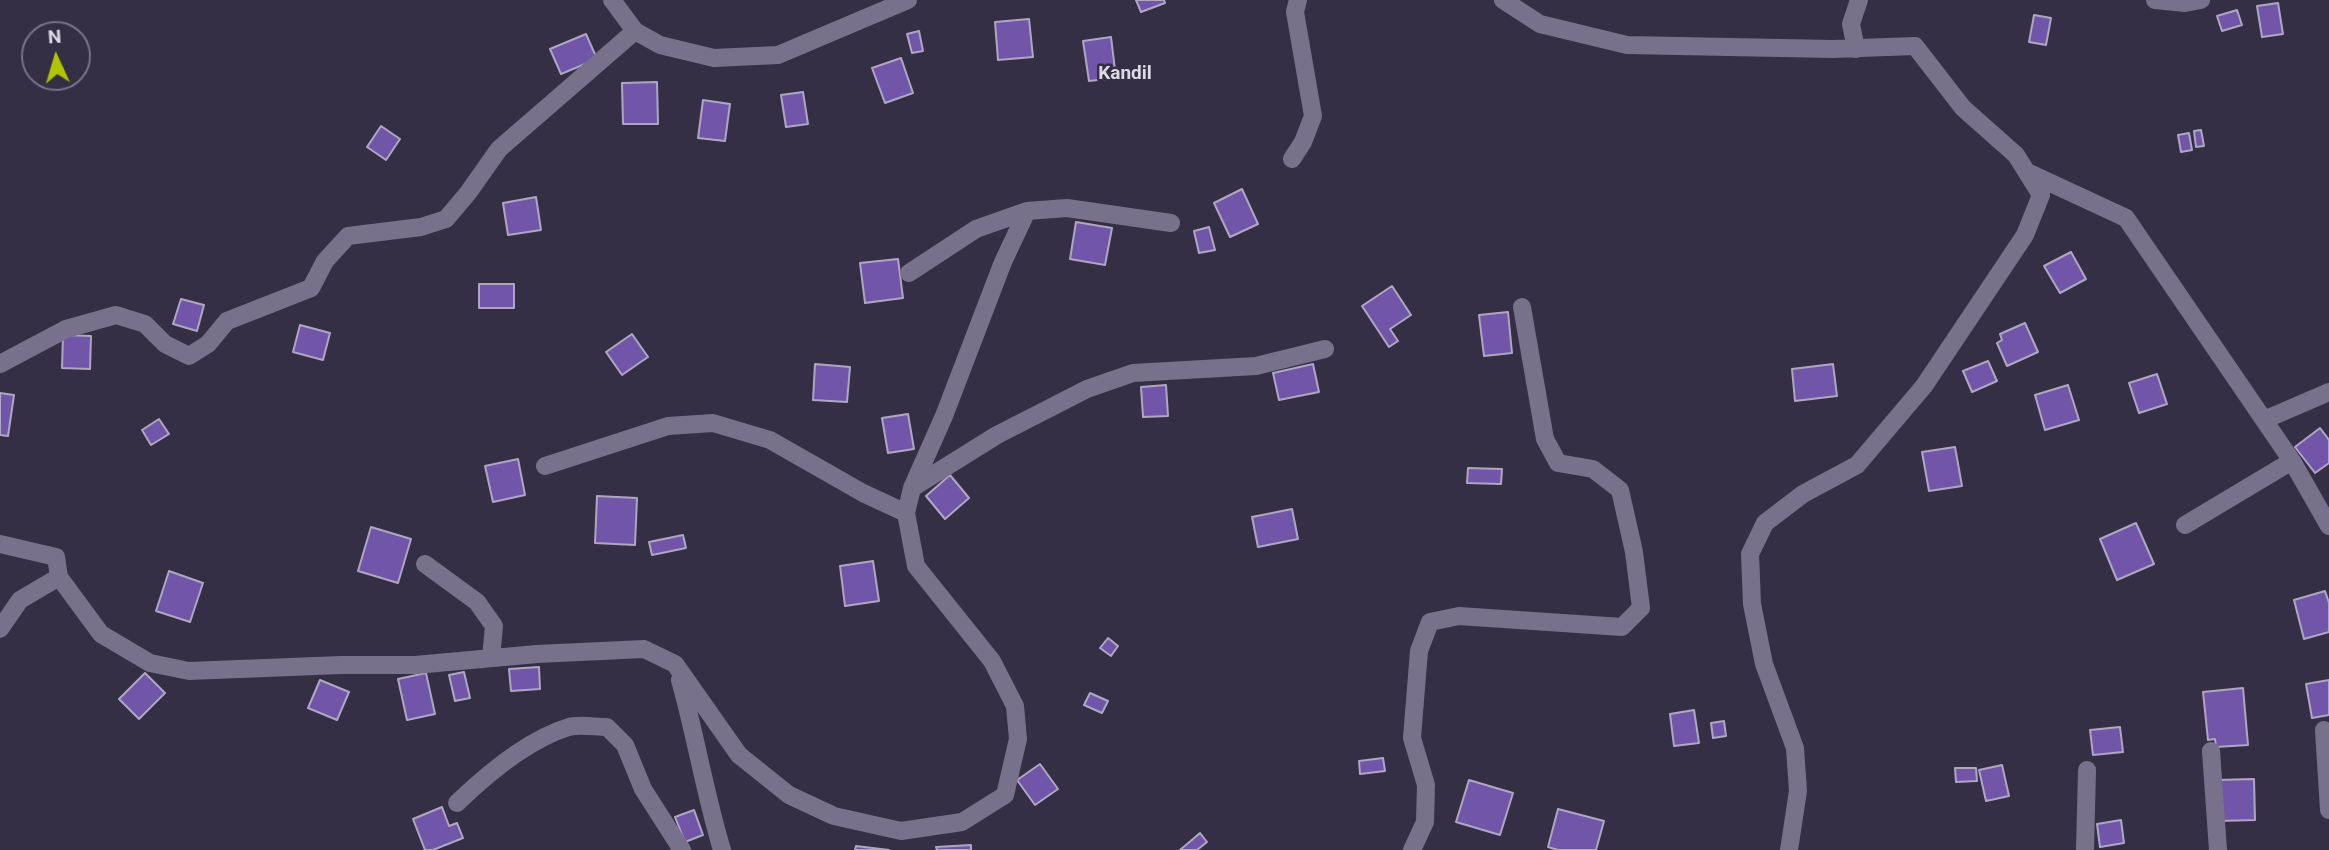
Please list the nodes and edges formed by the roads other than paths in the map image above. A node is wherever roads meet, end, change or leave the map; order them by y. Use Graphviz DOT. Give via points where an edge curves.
graph roads {
  1 [pos="612,0"];
  2 [pos="908,0"];
  3 [pos="1298,0"];
  4 [pos="1503,0"];
  5 [pos="1859,0"];
  6 [pos="2155,0"];
  7 [pos="2201,0"];
  8 [pos="635,31"];
  9 [pos="1856,48"];
  10 [pos="1292,159"];
  11 [pos="2027,172"];
  12 [pos="1027,211"];
  13 [pos="1171,223"];
  14 [pos="909,273"];
  15 [pos="1522,307"];
  16 [pos="1325,349"];
  17 [pos="0,364"];
  18 [pos="2329,392"];
  19 [pos="2264,419"];
  20 [pos="2292,461"];
  21 [pos="545,466"];
  22 [pos="912,488"];
  23 [pos="906,513"];
  24 [pos="2185,525"];
  25 [pos="2329,526"];
  26 [pos="0,544"];
  27 [pos="425,564"];
  28 [pos="59,577"];
  29 [pos="0,629"];
  30 [pos="491,658"];
  31 [pos="675,664"];
  32 [pos="2324,730"];
  33 [pos="2211,751"];
  34 [pos="2087,770"];
  35 [pos="457,803"];
  36 [pos="2329,810"];
  37 [pos="682,850"];
  38 [pos="722,850"];
  39 [pos="1412,850"];
  40 [pos="1789,850"];
  41 [pos="2085,850"];
  42 [pos="2218,850"];
  1 -- 8 [label="street"];
  2 -- 8 [label="street" via="778,55 714,58 660,45"];
  3 -- 10 [label="street" via="1295,12 1313,116"];
  4 -- 9 [label="street" via="1540,24 1627,45"];
  5 -- 9 [label="street" via="1851,24"];
  6 -- 7 [label="street"];
  8 -- 17 [label="street" via="499,149 446,219 421,227 348,236 311,288 227,321 208,344 189,356 165,344 145,324 116,315 66,329"];
  9 -- 11 [label="street" via="1915,46 1962,108 2015,155"];
  11 -- 19 [label="street" via="2126,218"];
  11 -- 40 [label="street" via="2041,195 2025,235 1924,386 1857,465 1803,494 1765,523 1750,554 1752,604 1764,664 1795,748 1797,792"];
  12 -- 13 [label="street" via="1066,208"];
  12 -- 14 [label="street" via="976,229"];
  12 -- 22 [label="street"];
  15 -- 39 [label="street" via="1545,439 1558,463 1593,469 1620,490 1641,608 1622,627 1460,616 1430,622 1419,651 1412,738 1426,785 1424,822"];
  16 -- 22 [label="street" via="1256,366 1133,373 1087,389 997,435"];
  18 -- 19 [label="street"];
  19 -- 20 [label="street"];
  20 -- 24 [label="street"];
  20 -- 25 [label="street"];
  21 -- 23 [label="street" via="668,426 713,422 770,440 863,494"];
  22 -- 23 [label="street"];
  23 -- 31 [label="street" via="916,566 992,661 1015,706 1018,739 1005,794 995,802 962,822 901,831 834,816 789,795 739,755"];
  26 -- 28 [label="street" via="56,557"];
  27 -- 30 [label="street" via="477,602 494,626"];
  28 -- 29 [label="street" via="20,600"];
  28 -- 30 [label="street" via="101,634 150,663 189,671 415,665"];
  30 -- 31 [label="street" via="644,649"];
  31 -- 38 [label="street"];
  32 -- 36 [label="street"];
  33 -- 42 [label="street"];
  34 -- 41 [label="street"];
  35 -- 37 [label="street" via="526,748 570,727 607,727 625,745 643,789"];
}
